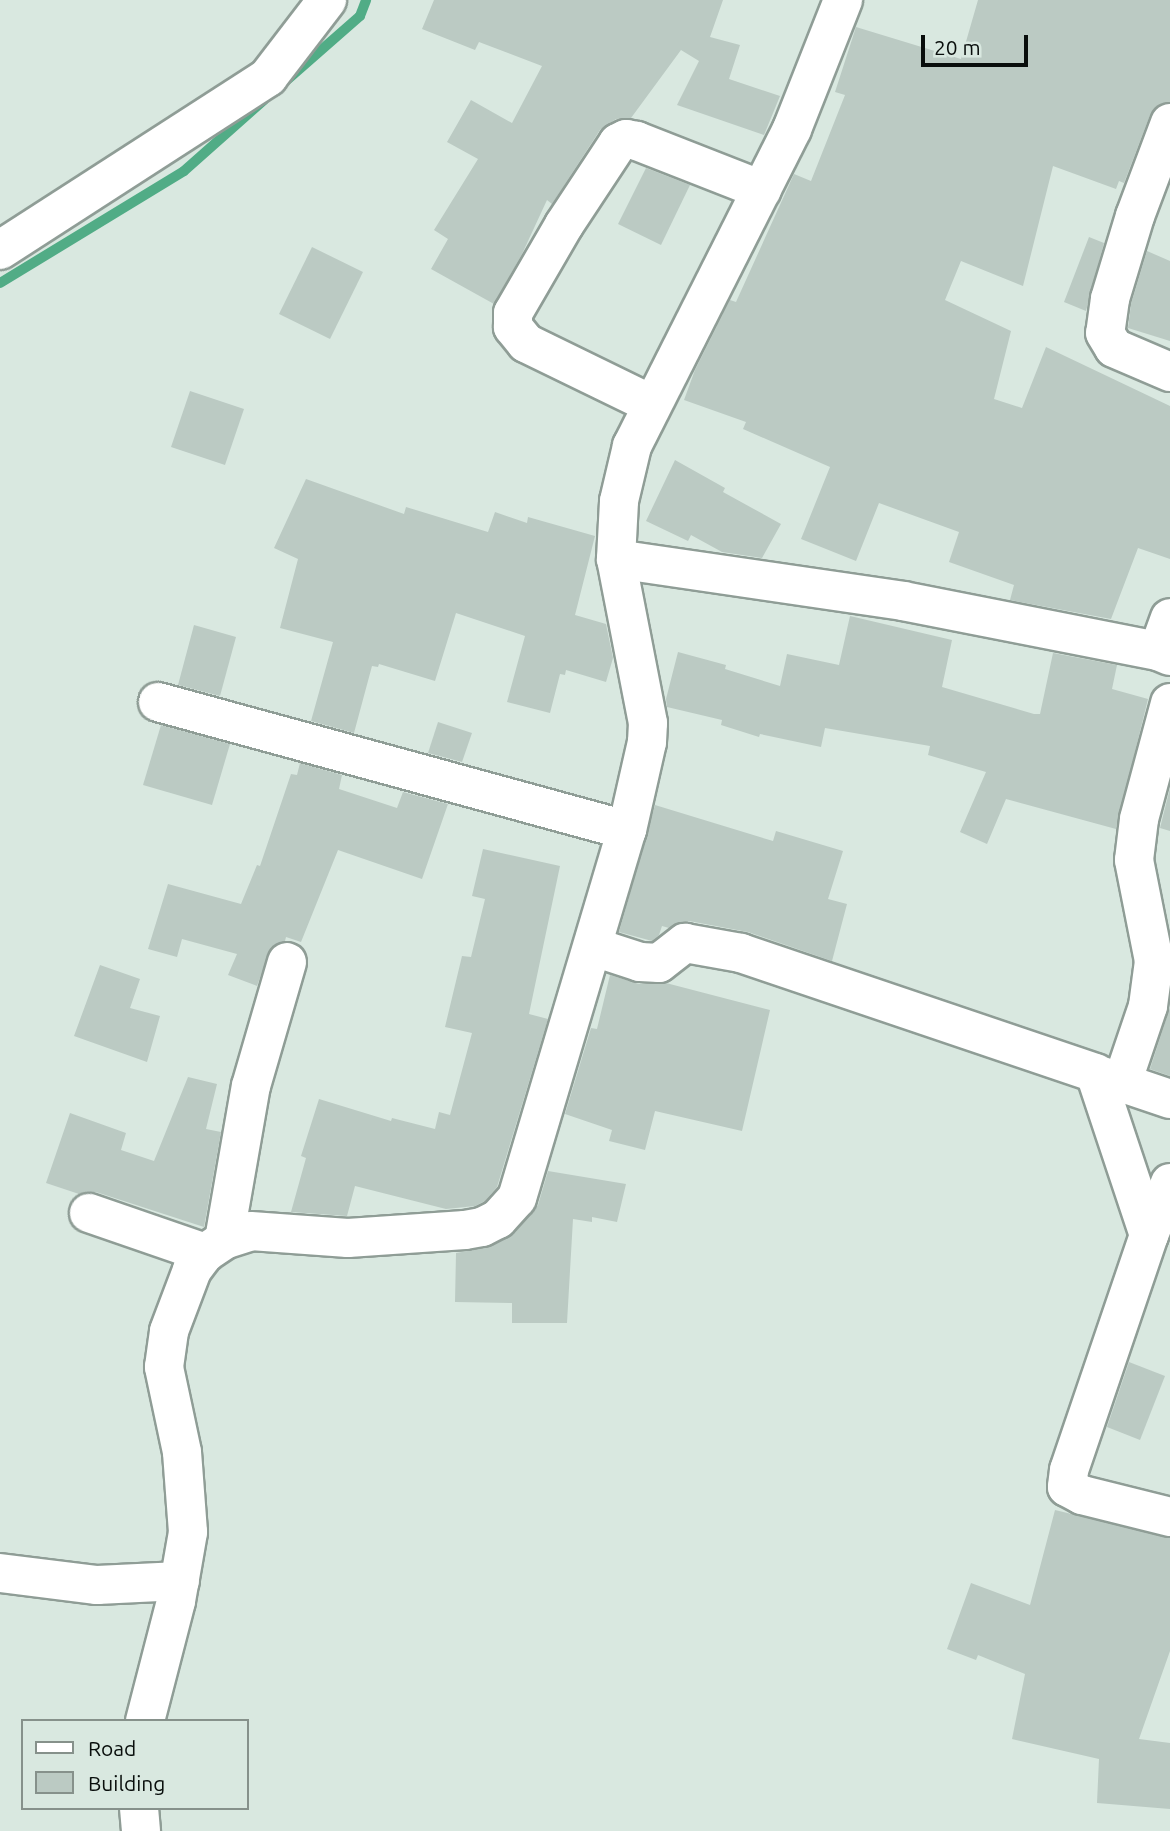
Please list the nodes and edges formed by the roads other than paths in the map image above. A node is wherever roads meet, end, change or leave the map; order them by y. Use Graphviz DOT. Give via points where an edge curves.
graph roads {
  1 [pos="327,0"];
  2 [pos="843,0"];
  3 [pos="1170,122"];
  4 [pos="762,190"];
  5 [pos="0,250"];
  6 [pos="1170,372"];
  7 [pos="651,404"];
  8 [pos="616,559"];
  9 [pos="1166,642"];
  10 [pos="158,702"];
  11 [pos="1170,703"];
  12 [pos="627,830"];
  13 [pos="594,947"];
  14 [pos="287,962"];
  15 [pos="1109,1078"];
  16 [pos="1170,1099"];
  17 [pos="1170,1183"];
  18 [pos="89,1213"];
  19 [pos="1149,1235"];
  20 [pos="215,1247"];
  21 [pos="1170,1517"];
  22 [pos="0,1573"];
  23 [pos="180,1581"];
  24 [pos="146,1719"];
  25 [pos="139,1810"];
  26 [pos="141,1831"];
  1 -- 5 [label="street" via="268,77"];
  2 -- 4 [label="street" via="792,130"];
  3 -- 6 [label="street" via="1105,314 1105,333 1114,348"];
  4 -- 7 [label="street" via="678,360"];
  4 -- 7 [label="street" via="626,139 618,143 564,225 513,313 513,327 526,343"];
  7 -- 8 [label="street" via="632,446 622,490"];
  8 -- 9 [label="street"];
  8 -- 12 [label="street" via="648,723"];
  10 -- 12 [label="street"];
  11 -- 15 [label="street" via="1139,820 1134,860 1154,961 1148,1006"];
  12 -- 13 [label="street"];
  13 -- 15 [label="street" via="640,962 659,963 685,943 741,953"];
  13 -- 20 [label="street" via="517,1198 498,1219 465,1230 348,1238 251,1231"];
  14 -- 20 [label="street" via="251,1086"];
  15 -- 16 [label="street"];
  15 -- 19 [label="street"];
  17 -- 19 [label="street"];
  18 -- 20 [label="street"];
  19 -- 21 [label="street" via="1069,1470 1068,1487 1082,1495"];
  20 -- 23 [label="street" via="182,1292 169,1331 164,1367 179,1432 188,1515"];
  22 -- 23 [label="street" via="97,1586"];
  23 -- 24 [label="street"];
  25 -- 26 [label="street"];
}
